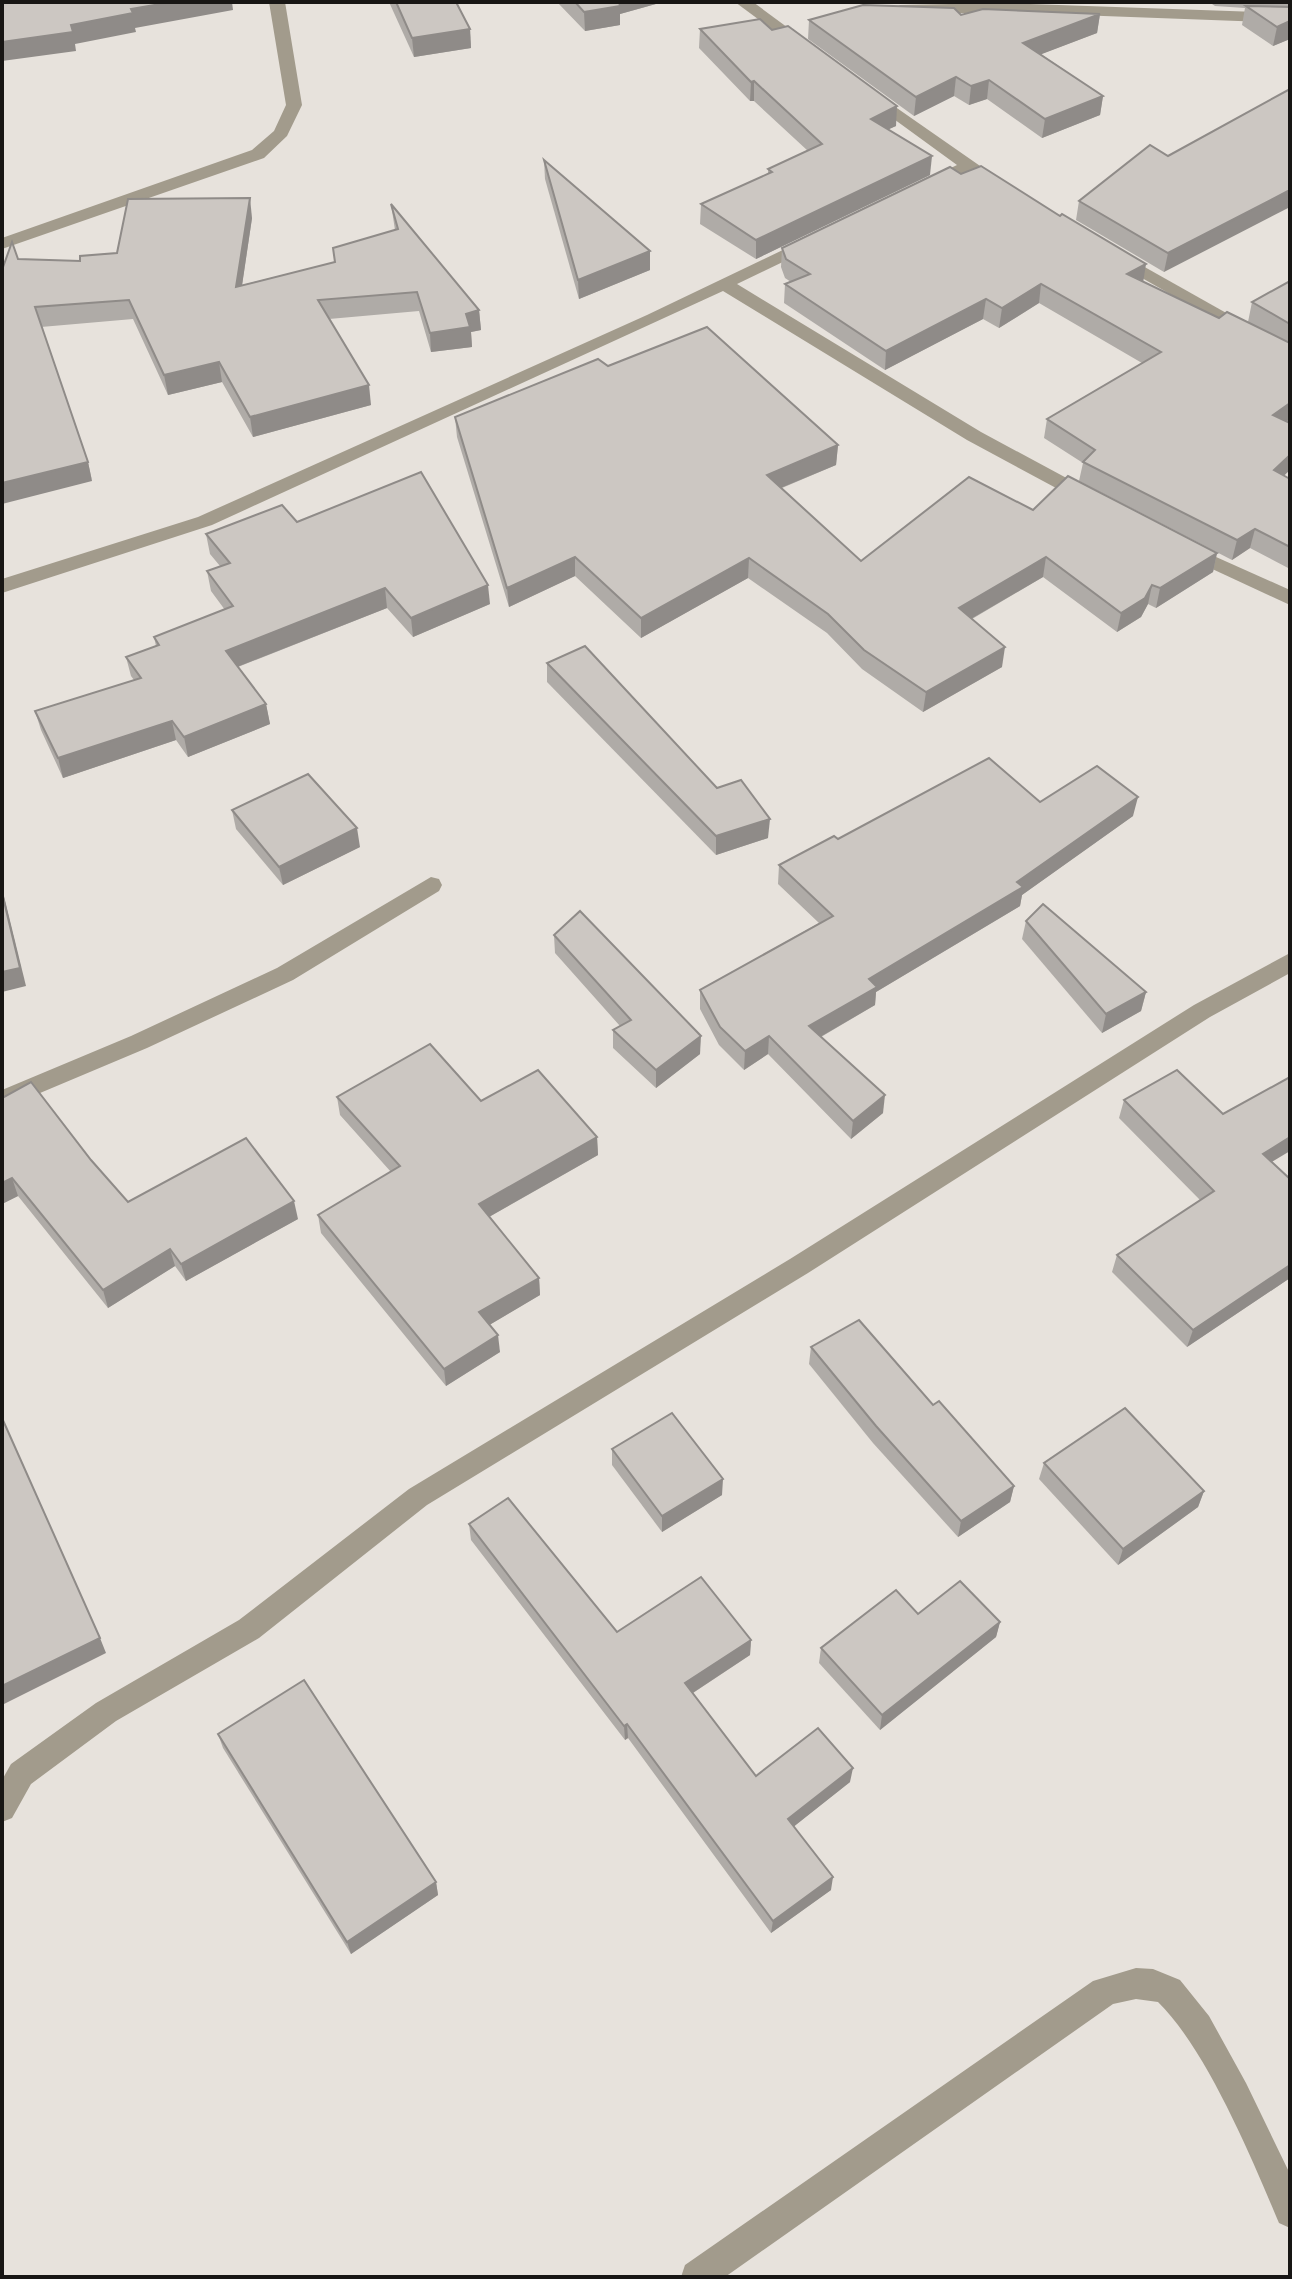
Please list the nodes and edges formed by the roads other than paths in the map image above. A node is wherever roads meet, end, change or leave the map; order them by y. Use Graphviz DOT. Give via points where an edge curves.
graph roads {
  1 [pos="277,2"];
  2 [pos="743,2"];
  3 [pos="1068,4"];
  4 [pos="889,12"];
  5 [pos="1290,18"];
  6 [pos="817,55"];
  7 [pos="854,83"];
  8 [pos="967,167"];
  9 [pos="995,183"];
  10 [pos="910,194"];
  11 [pos="824,235"];
  12 [pos="2,244"];
  13 [pos="1103,248"];
  14 [pos="724,284"];
  15 [pos="1290,357"];
  16 [pos="1106,507"];
  17 [pos="1173,542"];
  18 [pos="2,586"];
  19 [pos="1290,598"];
  20 [pos="431,885"];
  21 [pos="1290,962"];
  22 [pos="2,1100"];
  23 [pos="2,1808"];
  24 [pos="1290,2212"];
  25 [pos="697,2277"];
  1 -- 12 [label="street" via="294,105 281,133 258,154"];
  2 -- 6 [label="street" via="787,26"];
  3 -- 4 [label="street"];
  3 -- 5 [label="street" via="1217,19"];
  7 -- 8 [label="street"];
  8 -- 9 [label="street"];
  8 -- 10 [label="street"];
  11 -- 14 [label="street"];
  13 -- 15 [label="street"];
  14 -- 16 [label="street" via="974,436"];
  14 -- 18 [label="street" via="205,521"];
  17 -- 19 [label="street"];
  20 -- 22 [label="street" via="285,974"];
  21 -- 23 [label="street" via="1202,1011 799,1266 418,1497 249,1629 106,1712 21,1774"];
  24 -- 25 [label="street" via="1195,2020 1169,1991 1133,1981 1104,1992"];
}
